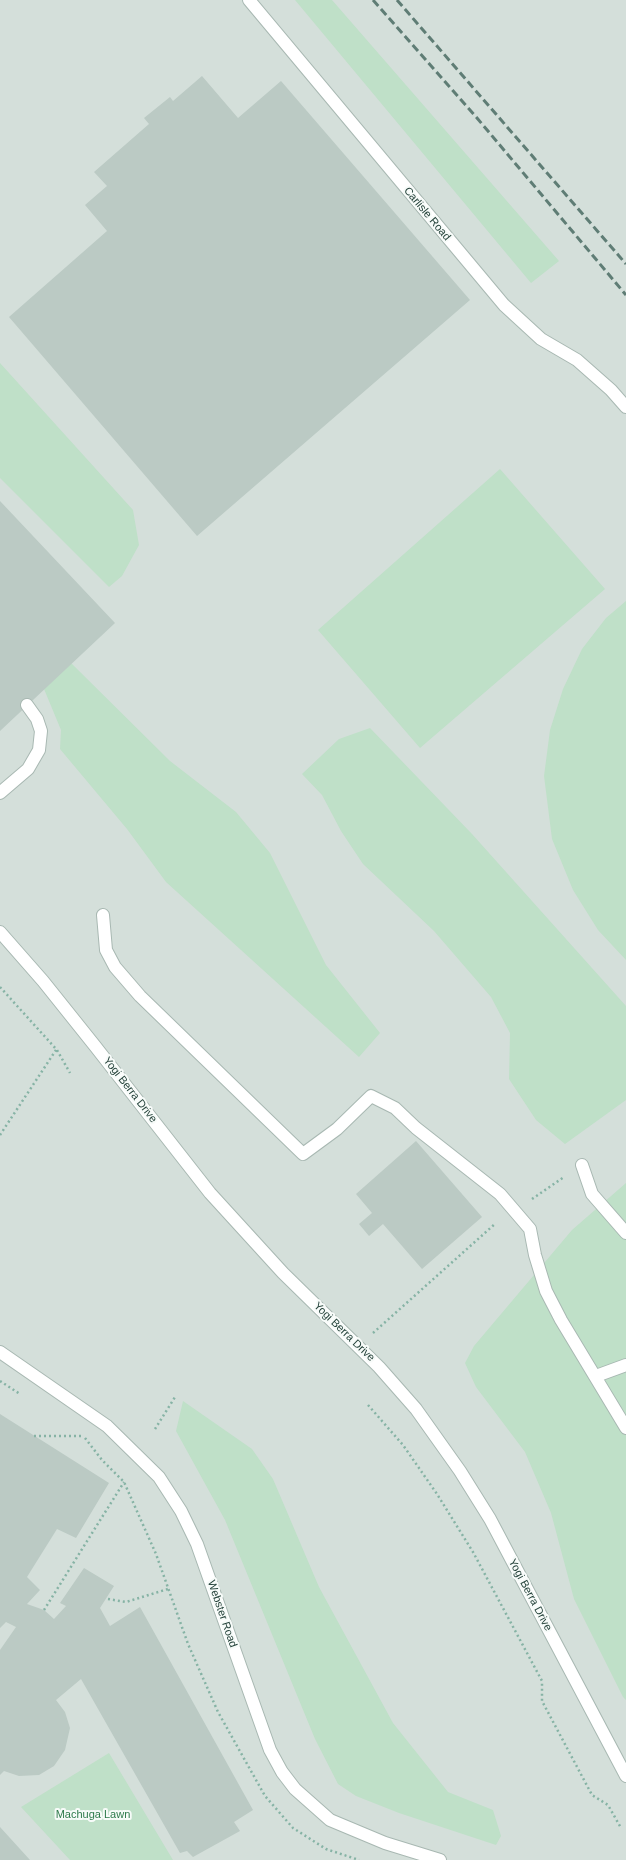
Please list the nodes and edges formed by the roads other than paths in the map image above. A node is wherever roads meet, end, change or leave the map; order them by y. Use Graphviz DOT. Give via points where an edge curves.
graph roads {
  1 [pos="249,0"];
  2 [pos="626,407"];
  3 [pos="28,705"];
  4 [pos="0,793"];
  5 [pos="103,915"];
  6 [pos="0,932"];
  7 [pos="582,1165"];
  8 [pos="626,1233"];
  9 [pos="0,1352"];
  10 [pos="626,1365"];
  11 [pos="596,1376"];
  12 [pos="626,1428"];
  13 [pos="626,1776"];
  14 [pos="440,1860"];
  1 -- 2 [label="street, Carlisle Road" via="504,306 540,339 577,360"];
  3 -- 4 [label="street" via="37,719 40,731 39,750 28,769"];
  5 -- 11 [label="street" via="106,950 115,967 140,996 303,1154 337,1129 371,1096 395,1108 416,1128 500,1194 530,1229 546,1291"];
  6 -- 13 [label="street, Yogi Berra Drive" via="81,1028 210,1193 283,1273 379,1367 416,1409 490,1519"];
  7 -- 8 [label="street" via="592,1194"];
  9 -- 14 [label="street, Webster Road" via="107,1426 159,1477 181,1511 197,1544 270,1750 295,1789 330,1820 385,1843"];
  10 -- 11 [label="street"];
  11 -- 12 [label="street"];
}
